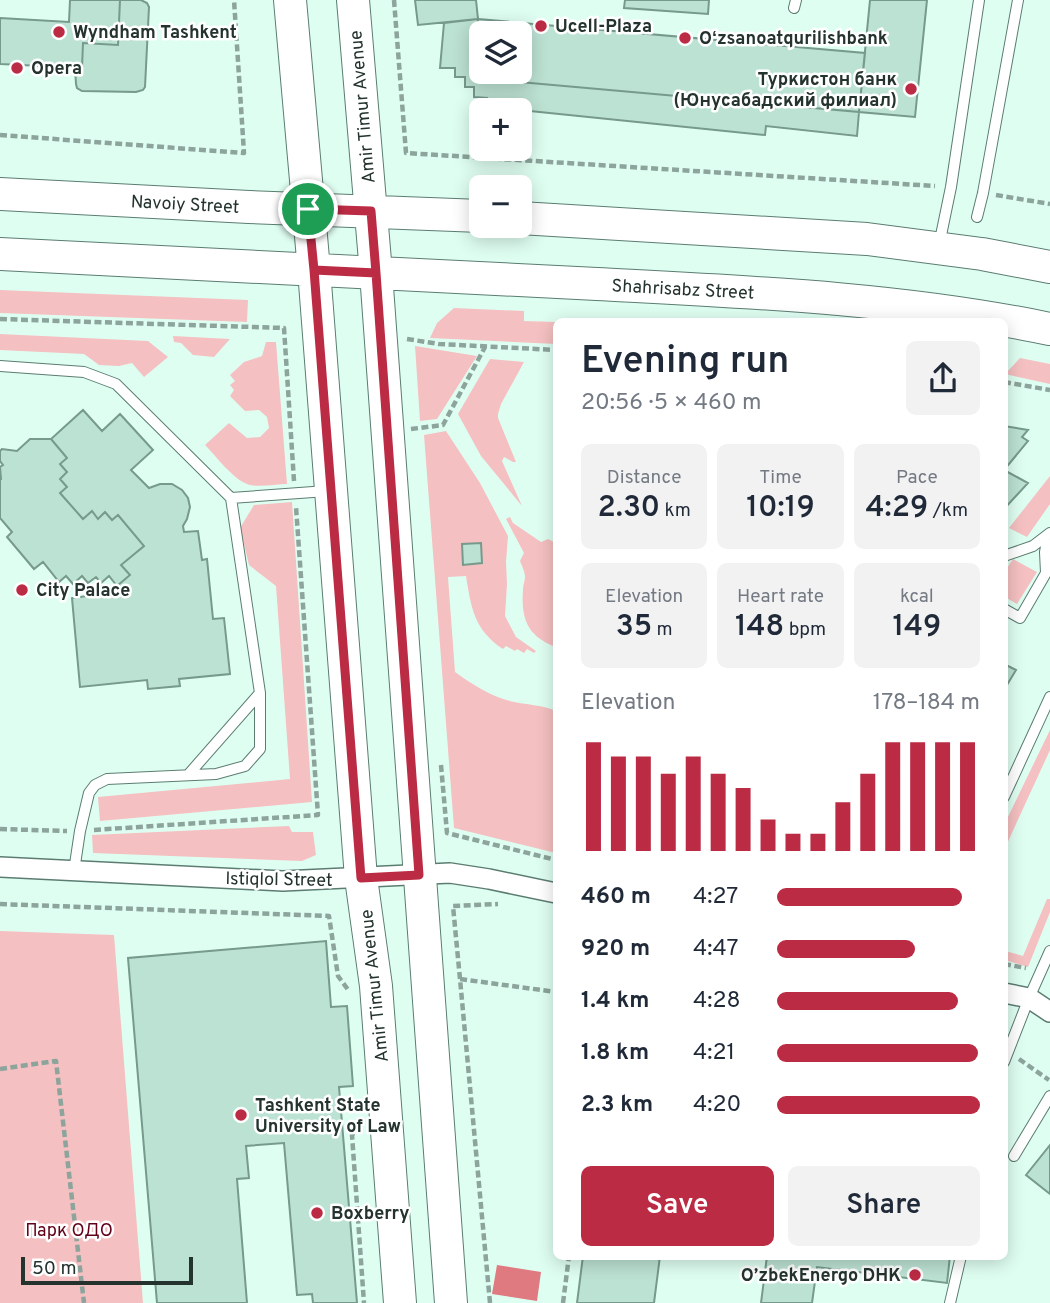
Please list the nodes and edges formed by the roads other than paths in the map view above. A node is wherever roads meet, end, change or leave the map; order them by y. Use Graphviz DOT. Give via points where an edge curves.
graph roads {
  1 [pos="290,0"];
  2 [pos="353,0"];
  3 [pos="979,0"];
  4 [pos="1018,0"];
  5 [pos="0,194"];
  6 [pos="308,209"];
  7 [pos="371,211"];
  8 [pos="469,215"];
  9 [pos="977,218"];
  10 [pos="532,219"];
  11 [pos="938,247"];
  12 [pos="0,254"];
  13 [pos="1050,267"];
  14 [pos="314,270"];
  15 [pos="376,273"];
  16 [pos="991,318"];
  17 [pos="1008,321"];
  18 [pos="1050,329"];
  19 [pos="0,366"];
  20 [pos="331,491"];
  21 [pos="230,498"];
  22 [pos="1049,533"];
  23 [pos="1008,554"];
  24 [pos="1008,611"];
  25 [pos="260,693"];
  26 [pos="1050,697"];
  27 [pos="188,775"];
  28 [pos="1008,788"];
  29 [pos="0,867"];
  30 [pos="74,871"];
  31 [pos="419,875"];
  32 [pos="361,878"];
  33 [pos="553,892"];
  34 [pos="1049,956"];
  35 [pos="1008,994"];
  36 [pos="1029,998"];
  37 [pos="1050,1012"];
  38 [pos="1008,1051"];
  39 [pos="1050,1096"];
  40 [pos="1014,1156"];
  41 [pos="960,1260"];
  42 [pos="400,1303"];
  43 [pos="451,1303"];
  44 [pos="950,1303"];
  1 -- 6 [label="main road, Amir Timur Avenue"];
  2 -- 7 [label="main road, Amir Timur Avenue"];
  3 -- 11 [label="lane"];
  4 -- 9 [label="lane"];
  5 -- 6 [label="main road, Navoiy Street"];
  6 -- 7 [label="main road, Navoiy Street"];
  6 -- 14 [label="main road, Amir Timur Avenue"];
  7 -- 8 [label="main road"];
  7 -- 15 [label="main road, Amir Timur Avenue"];
  10 -- 11 [label="main road"];
  11 -- 13 [label="main road"];
  12 -- 14 [label="main road"];
  14 -- 15 [label="main road, Shahrisabz Street"];
  14 -- 20 [label="main road, Amir Timur Avenue"];
  15 -- 16 [label="main road, Shahrisabz Street" via="858,300"];
  15 -- 31 [label="main road, Amir Timur Avenue"];
  17 -- 18 [label="main road, Shahrisabz Street"];
  19 -- 21 [label="lane" via="84,372 116,384"];
  20 -- 21 [label="lane"];
  20 -- 32 [label="main road, Amir Timur Avenue"];
  21 -- 25 [label="lane"];
  22 -- 23 [label="lane" via="1033,546"];
  22 -- 24 [label="lane" via="1046,573 1020,618"];
  25 -- 27 [label="lane"];
  25 -- 27 [label="lane" via="260,749 246,766"];
  26 -- 28 [label="lane"];
  27 -- 30 [label="lane" via="107,779 95,785 89,793"];
  29 -- 30 [label="street, Istiqlol Street"];
  30 -- 32 [label="street, Istiqlol Street" via="283,881"];
  31 -- 32 [label="street, Istiqlol Street"];
  31 -- 33 [label="street, Istiqlol Street" via="450,873"];
  31 -- 43 [label="main road, Amir Timur Avenue"];
  32 -- 42 [label="main road, Amir Timur Avenue" via="376,986"];
  34 -- 36 [label="lane"];
  35 -- 36 [label="street"];
  36 -- 37 [label="street"];
  36 -- 38 [label="lane"];
  39 -- 40 [label="lane"];
  41 -- 44 [label="lane"];
}
